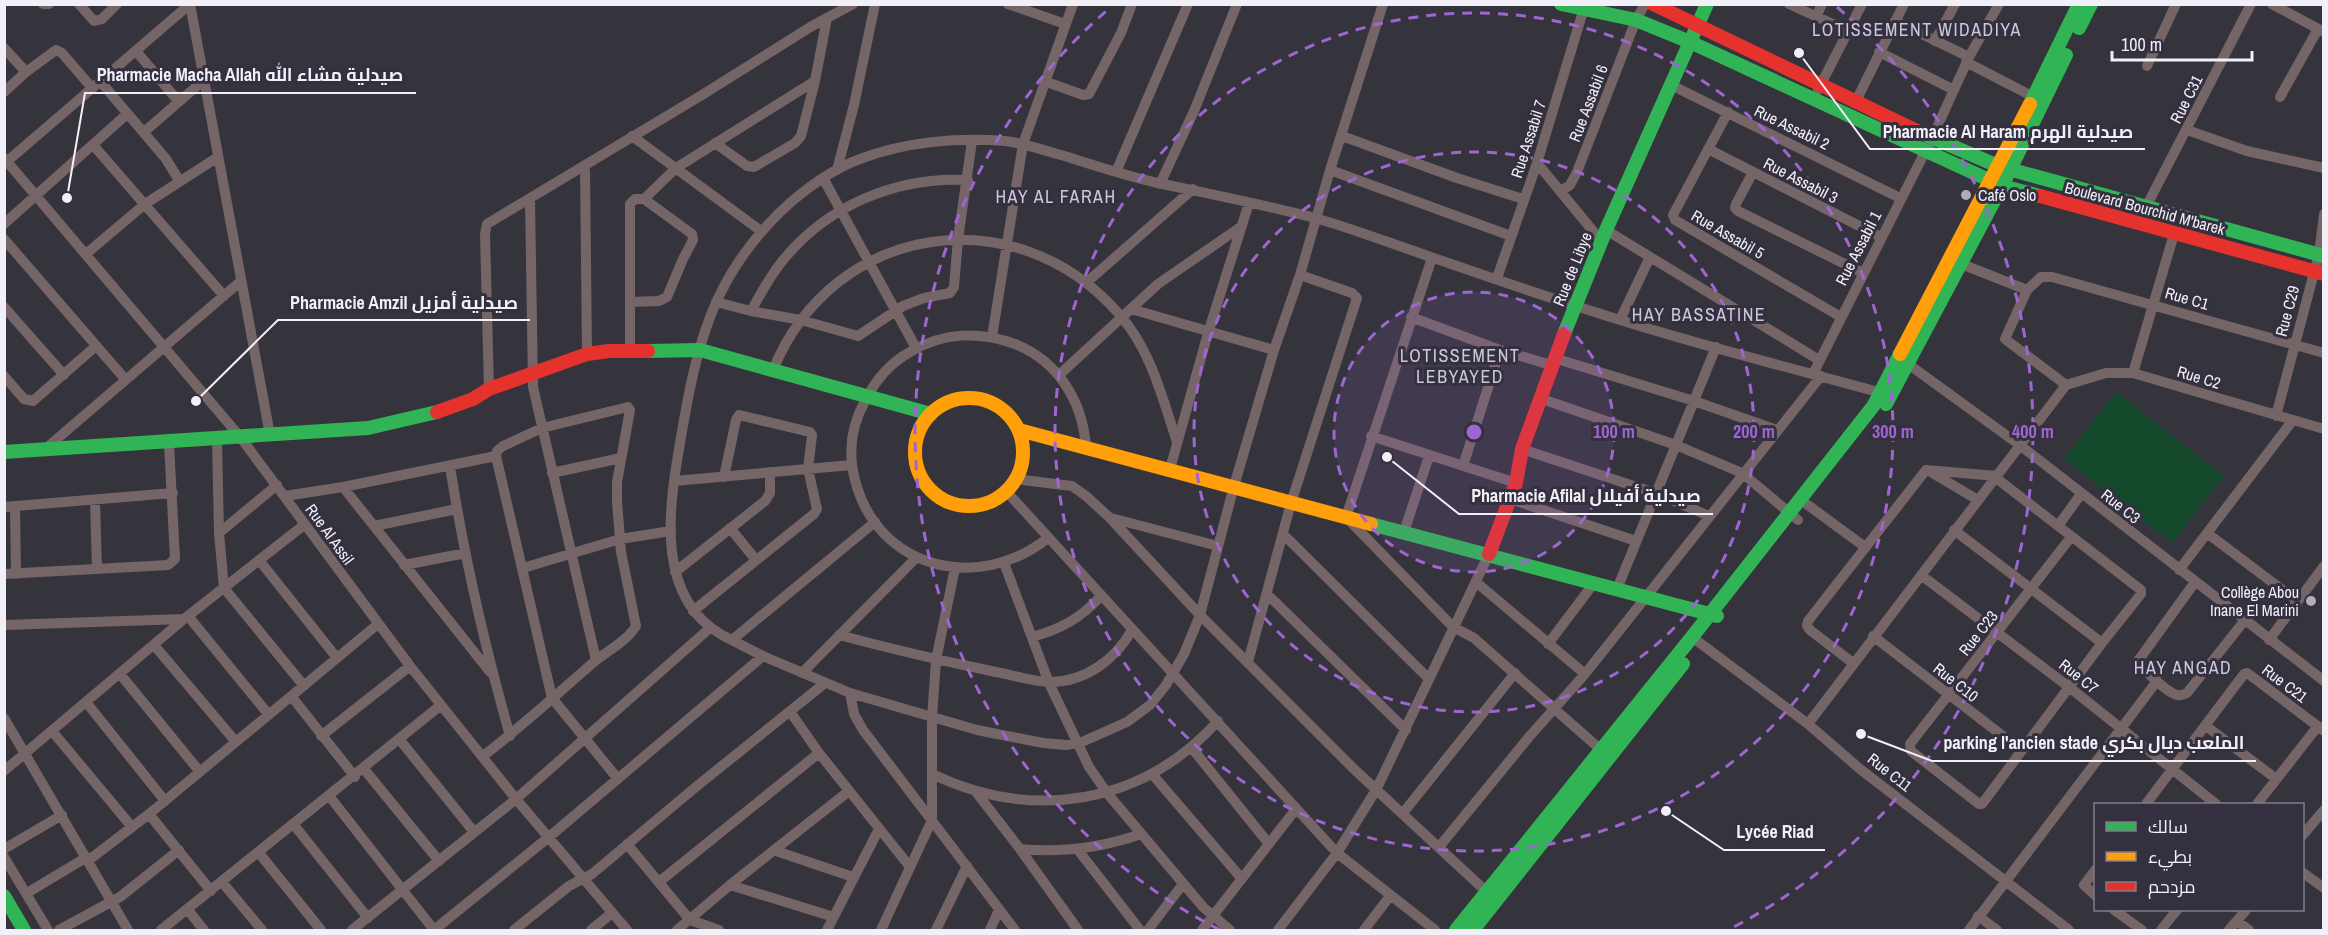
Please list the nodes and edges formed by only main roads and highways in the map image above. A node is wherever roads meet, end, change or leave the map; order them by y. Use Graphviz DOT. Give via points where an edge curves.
graph roads {
  1 [pos="1562,4"];
  2 [pos="1653,4"];
  3 [pos="1707,4"];
  4 [pos="2079,4"];
  5 [pos="2091,4"];
  6 [pos="1697,27"];
  7 [pos="1690,42"];
  8 [pos="2004,167"];
  9 [pos="1996,183"];
  10 [pos="2152,208"];
  11 [pos="2153,228"];
  12 [pos="2321,255"];
  13 [pos="2318,273"];
  14 [pos="931,414"];
  15 [pos="1019,430"];
  16 [pos="4,452"];
  17 [pos="1489,554"];
  18 [pos="1715,616"];
  19 [pos="1696,640"];
  20 [pos="4,896"];
  21 [pos="1492,897"];
  22 [pos="4,918"];
  23 [pos="12,930"];
  24 [pos="24,930"];
  25 [pos="1456,930"];
  26 [pos="1473,930"];
  1 -- 7 [label="main road, Boulevard Bourchid M'barek" via="1636,20"];
  2 -- 6 [label="main road, Boulevard Bourchid M'barek"];
  3 -- 6 [label="main road, Rue de Libye"];
  4 -- 8 [label="main road" via="2032,96"];
  5 -- 8 [label="main road"];
  6 -- 7 [label="main road, Rue de Libye"];
  6 -- 8 [label="main road, Boulevard Bourchid M'barek" via="1932,138"];
  7 -- 9 [label="main road, Boulevard Bourchid M'barek"];
  7 -- 17 [label="main road, Rue de Libye" via="1552,361 1522,449 1516,483"];
  8 -- 9 [label="main road"];
  8 -- 10 [label="main road, Boulevard Bourchid M'barek"];
  9 -- 11 [label="main road, Boulevard Bourchid M'barek"];
  9 -- 18 [label="main road" via="1886,394"];
  10 -- 11 [label="main road"];
  10 -- 12 [label="main road, Boulevard Bourchid M'barek"];
  11 -- 13 [label="main road, Boulevard Bourchid M'barek"];
  14 -- 15 [label="main road" via="954,400 981,399 1005,412"];
  14 -- 15 [label="main road" via="916,447 917,465 929,487 948,501 967,505 991,501 1015,479 1023,458"];
  14 -- 16 [label="main road" via="700,350 630,350 587,354 489,389 461,404 415,419 368,428"];
  15 -- 17 [label="main road"];
  17 -- 18 [label="main road"];
  18 -- 19 [label="main road"];
  19 -- 21 [label="main road"];
  19 -- 21 [label="main road" via="1600,749"];
  20 -- 24 [label="main road"];
  21 -- 25 [label="main road"];
  21 -- 26 [label="main road"];
  22 -- 23 [label="main road"];
}
